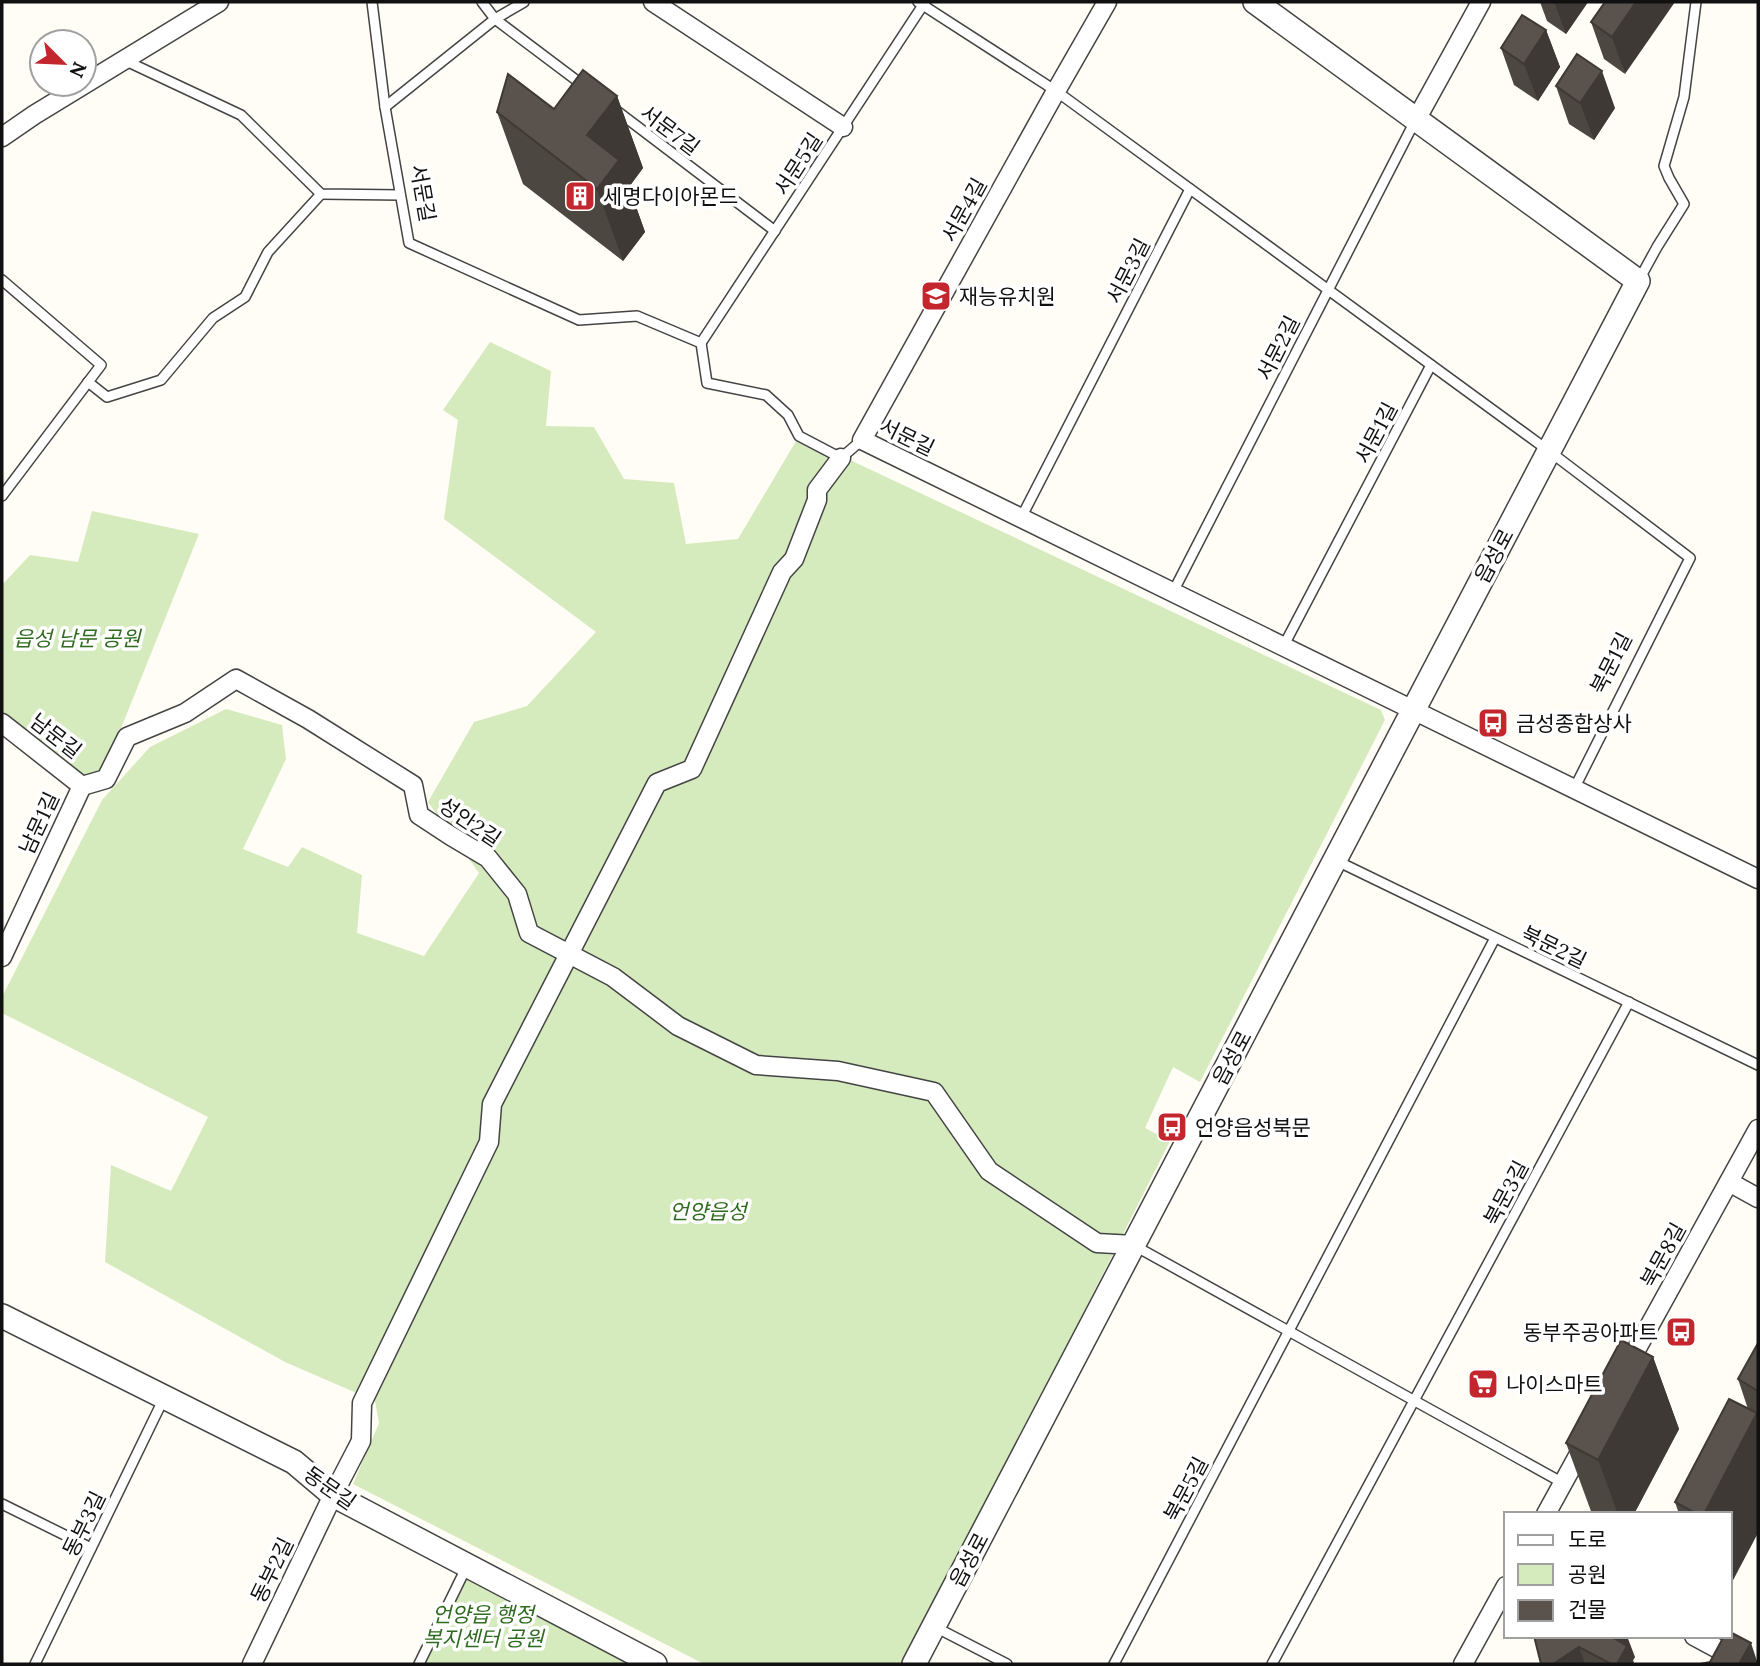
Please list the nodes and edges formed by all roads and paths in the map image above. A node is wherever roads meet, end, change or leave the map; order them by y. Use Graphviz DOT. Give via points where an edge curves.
graph roads {
  1 [pos="219,2"];
  2 [pos="372,2"];
  3 [pos="482,2"];
  4 [pos="524,2"];
  5 [pos="653,2"];
  6 [pos="1107,2"];
  7 [pos="1255,2"];
  8 [pos="1481,2"];
  9 [pos="1696,2"];
  10 [pos="922,3"];
  11 [pos="495,19"];
  12 [pos="124,60"];
  13 [pos="1056,91"];
  14 [pos="592,92"];
  15 [pos="385,107"];
  16 [pos="613,108"];
  17 [pos="1416,120"];
  18 [pos="844,127"];
  19 [pos="2,137"];
  20 [pos="1190,189"];
  21 [pos="321,194"];
  22 [pos="400,195"];
  23 [pos="775,230"];
  24 [pos="2,280"];
  25 [pos="1638,281"];
  26 [pos="1328,289"];
  27 [pos="701,343"];
  28 [pos="1432,365"];
  29 [pos="88,382"];
  30 [pos="862,440"];
  31 [pos="1549,452"];
  32 [pos="841,458"];
  33 [pos="2,496"];
  34 [pos="1021,518"];
  35 [pos="1173,593"];
  36 [pos="1283,647"];
  37 [pos="1413,711"];
  38 [pos="2,723"];
  39 [pos="82,786"];
  40 [pos="1574,789"];
  41 [pos="1335,860"];
  42 [pos="1758,879"];
  43 [pos="1495,937"];
  44 [pos="569,954"];
  45 [pos="2,957"];
  46 [pos="1629,1002"];
  47 [pos="1758,1065"];
  48 [pos="1758,1129"];
  49 [pos="1729,1182"];
  50 [pos="1758,1198"];
  51 [pos="1134,1245"];
  52 [pos="2,1316"];
  53 [pos="1289,1331"];
  54 [pos="1616,1387"];
  55 [pos="164,1398"];
  56 [pos="1414,1400"];
  57 [pos="1596,1423"];
  58 [pos="1563,1483"];
  59 [pos="333,1495"];
  60 [pos="2,1504"];
  61 [pos="1547,1512"];
  62 [pos="91,1548"];
  63 [pos="467,1566"];
  64 [pos="1504,1590"];
  65 [pos="934,1626"];
  66 [pos="1698,1638"];
  67 [pos="35,1664"];
  68 [pos="251,1664"];
  69 [pos="419,1664"];
  70 [pos="655,1664"];
  71 [pos="914,1664"];
  72 [pos="1007,1664"];
  73 [pos="1114,1664"];
  74 [pos="1272,1664"];
  75 [pos="1463,1664"];
  76 [pos="1746,1664"];
  1 -- 12 [label="street"];
  2 -- 15 [label="lane, 서문길"];
  3 -- 11 [label="lane"];
  4 -- 11 [label="lane"];
  5 -- 18 [label="street"];
  6 -- 13 [label="street, 서문4길"];
  7 -- 17 [label="street"];
  8 -- 17 [label="street"];
  9 -- 25 [label="lane" via="1684,97 1664,166 1684,204"];
  10 -- 13 [label="lane, 서문5길"];
  10 -- 18 [label="lane, 서문5길"];
  11 -- 14 [label="lane"];
  11 -- 15 [label="lane"];
  12 -- 19 [label="street"];
  12 -- 21 [label="lane" via="241,115"];
  13 -- 20 [label="lane"];
  13 -- 30 [label="street, 서문4길"];
  15 -- 22 [label="lane, 서문길"];
  16 -- 23 [label="lane, 서문7길"];
  17 -- 25 [label="street"];
  17 -- 26 [label="lane, 서문2길"];
  18 -- 23 [label="lane, 서문5길"];
  20 -- 26 [label="lane"];
  20 -- 34 [label="lane, 서문3길"];
  21 -- 22 [label="lane"];
  21 -- 29 [label="lane" via="268,253 245,298 213,318 161,380 107,397"];
  22 -- 27 [label="lane, 서문길" via="409,243 579,320 637,316"];
  23 -- 27 [label="lane, 서문5길"];
  24 -- 29 [label="lane" via="101,365"];
  25 -- 31 [label="street, 읍성로"];
  26 -- 28 [label="lane"];
  26 -- 35 [label="lane, 서문2길"];
  27 -- 32 [label="lane" via="707,383 766,395 788,415 799,436"];
  28 -- 31 [label="lane"];
  28 -- 36 [label="lane, 서문1길"];
  29 -- 33 [label="lane"];
  30 -- 32 [label="lane, 서문길"];
  30 -- 34 [label="street, 서문길"];
  31 -- 37 [label="street, 읍성로"];
  31 -- 40 [label="lane, 북문1길" via="1690,558"];
  32 -- 44 [label="street, 동부2길" via="817,490 794,559 782,572 692,769 657,783"];
  34 -- 35 [label="street, 서문길"];
  35 -- 36 [label="street, 서문길"];
  36 -- 37 [label="street, 서문길"];
  37 -- 40 [label="street"];
  37 -- 41 [label="street, 읍성로"];
  38 -- 39 [label="street, 남문길"];
  39 -- 44 [label="street, 성안2길" via="106,779 127,737 186,713 236,678 414,785 419,815 488,858 517,894 530,933"];
  39 -- 45 [label="street, 남문1길"];
  40 -- 42 [label="street"];
  41 -- 43 [label="lane, 북문2길"];
  41 -- 51 [label="street, 읍성로"];
  43 -- 46 [label="lane, 북문2길"];
  43 -- 53 [label="lane"];
  44 -- 51 [label="street, 성안2길" via="613,977 678,1026 756,1065 838,1071 934,1092 989,1171 1097,1243"];
  44 -- 59 [label="street, 동부2길" via="492,1104 489,1142 362,1402 361,1441"];
  46 -- 47 [label="lane, 북문2길"];
  46 -- 56 [label="lane, 북문3길"];
  48 -- 49 [label="street, 북문8길"];
  49 -- 50 [label="street"];
  49 -- 54 [label="street, 북문8길"];
  51 -- 53 [label="lane"];
  51 -- 65 [label="street, 읍성로"];
  52 -- 55 [label="street, 동문길"];
  53 -- 56 [label="lane"];
  53 -- 73 [label="lane, 북문5길"];
  55 -- 59 [label="street, 동문길" via="295,1462"];
  55 -- 62 [label="lane, 동부3길"];
  56 -- 58 [label="lane"];
  56 -- 74 [label="lane"];
  57 -- 58 [label="street"];
  58 -- 61 [label="street"];
  59 -- 63 [label="street, 동문길"];
  59 -- 68 [label="street, 동부2길"];
  60 -- 62 [label="lane"];
  62 -- 67 [label="lane, 동부3길"];
  63 -- 69 [label="lane"];
  63 -- 70 [label="street, 동문길"];
  64 -- 75 [label="street"];
  65 -- 71 [label="street, 읍성로"];
  65 -- 72 [label="lane"];
  66 -- 76 [label="street"];
}
